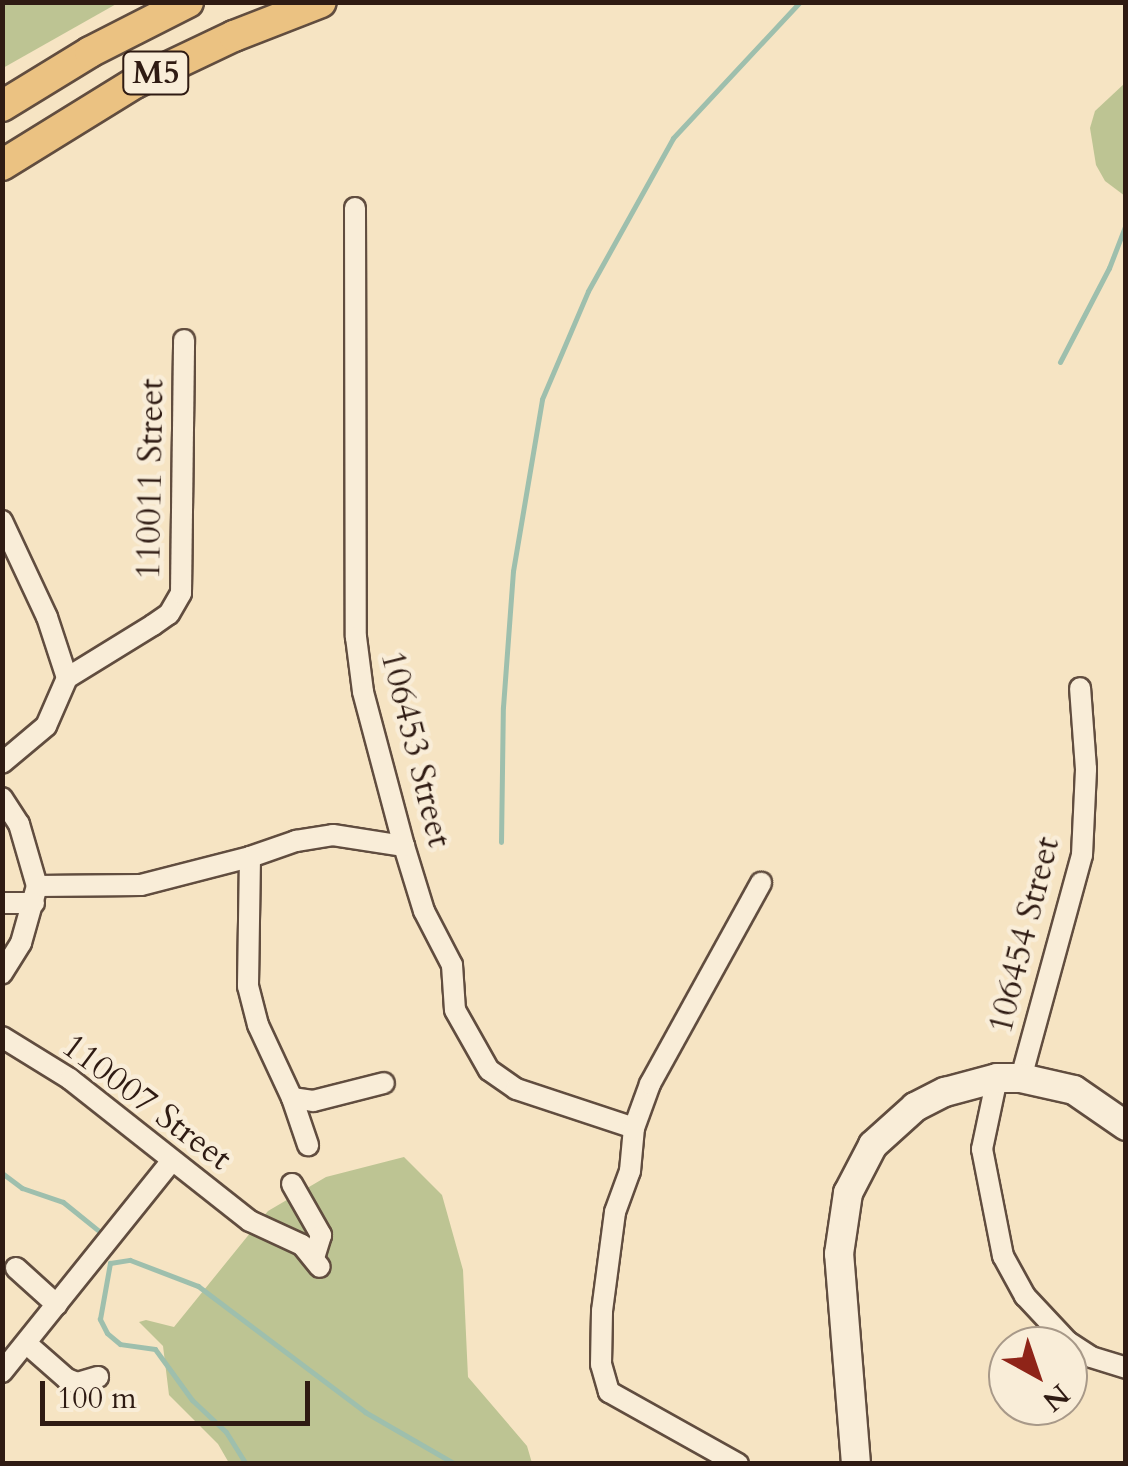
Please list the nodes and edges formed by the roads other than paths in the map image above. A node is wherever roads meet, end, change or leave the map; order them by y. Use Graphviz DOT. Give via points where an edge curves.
graph roads {
  1 [pos="188,2"];
  2 [pos="322,2"];
  3 [pos="2,106"];
  4 [pos="2,165"];
  5 [pos="355,208"];
  6 [pos="184,340"];
  7 [pos="2,522"];
  8 [pos="67,678"];
  9 [pos="1080,688"];
  10 [pos="2,763"];
  11 [pos="2,798"];
  12 [pos="404,846"];
  13 [pos="250,858"];
  14 [pos="761,883"];
  15 [pos="35,894"];
  16 [pos="2,903"];
  17 [pos="2,974"];
  18 [pos="2,1037"];
  19 [pos="1009,1078"];
  20 [pos="384,1083"];
  21 [pos="292,1098"];
  22 [pos="1126,1126"];
  23 [pos="634,1128"];
  24 [pos="308,1145"];
  25 [pos="171,1162"];
  26 [pos="292,1184"];
  27 [pos="16,1268"];
  28 [pos="57,1306"];
  29 [pos="27,1344"];
  30 [pos="1126,1368"];
  31 [pos="2,1372"];
  32 [pos="98,1378"];
  33 [pos="738,1464"];
  34 [pos="856,1464"];
  1 -- 3 [label="main road, M5"];
  2 -- 4 [label="main road, M5" via="136,83"];
  5 -- 12 [label="street, 106453 Street" via="356,637 363,692"];
  6 -- 8 [label="street, 110011 Street" via="181,593 153,626"];
  7 -- 8 [label="street" via="48,617"];
  8 -- 10 [label="street" via="46,726"];
  9 -- 19 [label="street, 106454 Street" via="1086,769 1082,854"];
  11 -- 15 [label="street" via="19,824"];
  12 -- 13 [label="street" via="332,835"];
  12 -- 23 [label="street, 106453 Street" via="424,911 452,965 455,1010 489,1070 516,1089"];
  13 -- 15 [label="street" via="140,884"];
  13 -- 21 [label="street" via="248,986"];
  14 -- 23 [label="street" via="672,1038"];
  15 -- 16 [label="street"];
  15 -- 17 [label="street" via="21,943"];
  18 -- 25 [label="street, 110007 Street" via="70,1079"];
  19 -- 22 [label="street" via="1074,1090"];
  19 -- 30 [label="street, 106454 Street" via="982,1149 1004,1256 1025,1296 1068,1342"];
  19 -- 34 [label="street" via="945,1092 894,1122 873,1145 848,1193 840,1285"];
  20 -- 21 [label="street" via="313,1101"];
  21 -- 24 [label="street"];
  23 -- 33 [label="street" via="602,1311 608,1392"];
  25 -- 26 [label="street, 110007 Street" via="317,1261 321,1235"];
  25 -- 28 [label="street"];
  27 -- 28 [label="street"];
  28 -- 29 [label="street"];
  29 -- 31 [label="street"];
  29 -- 32 [label="street" via="68,1379"];
}
